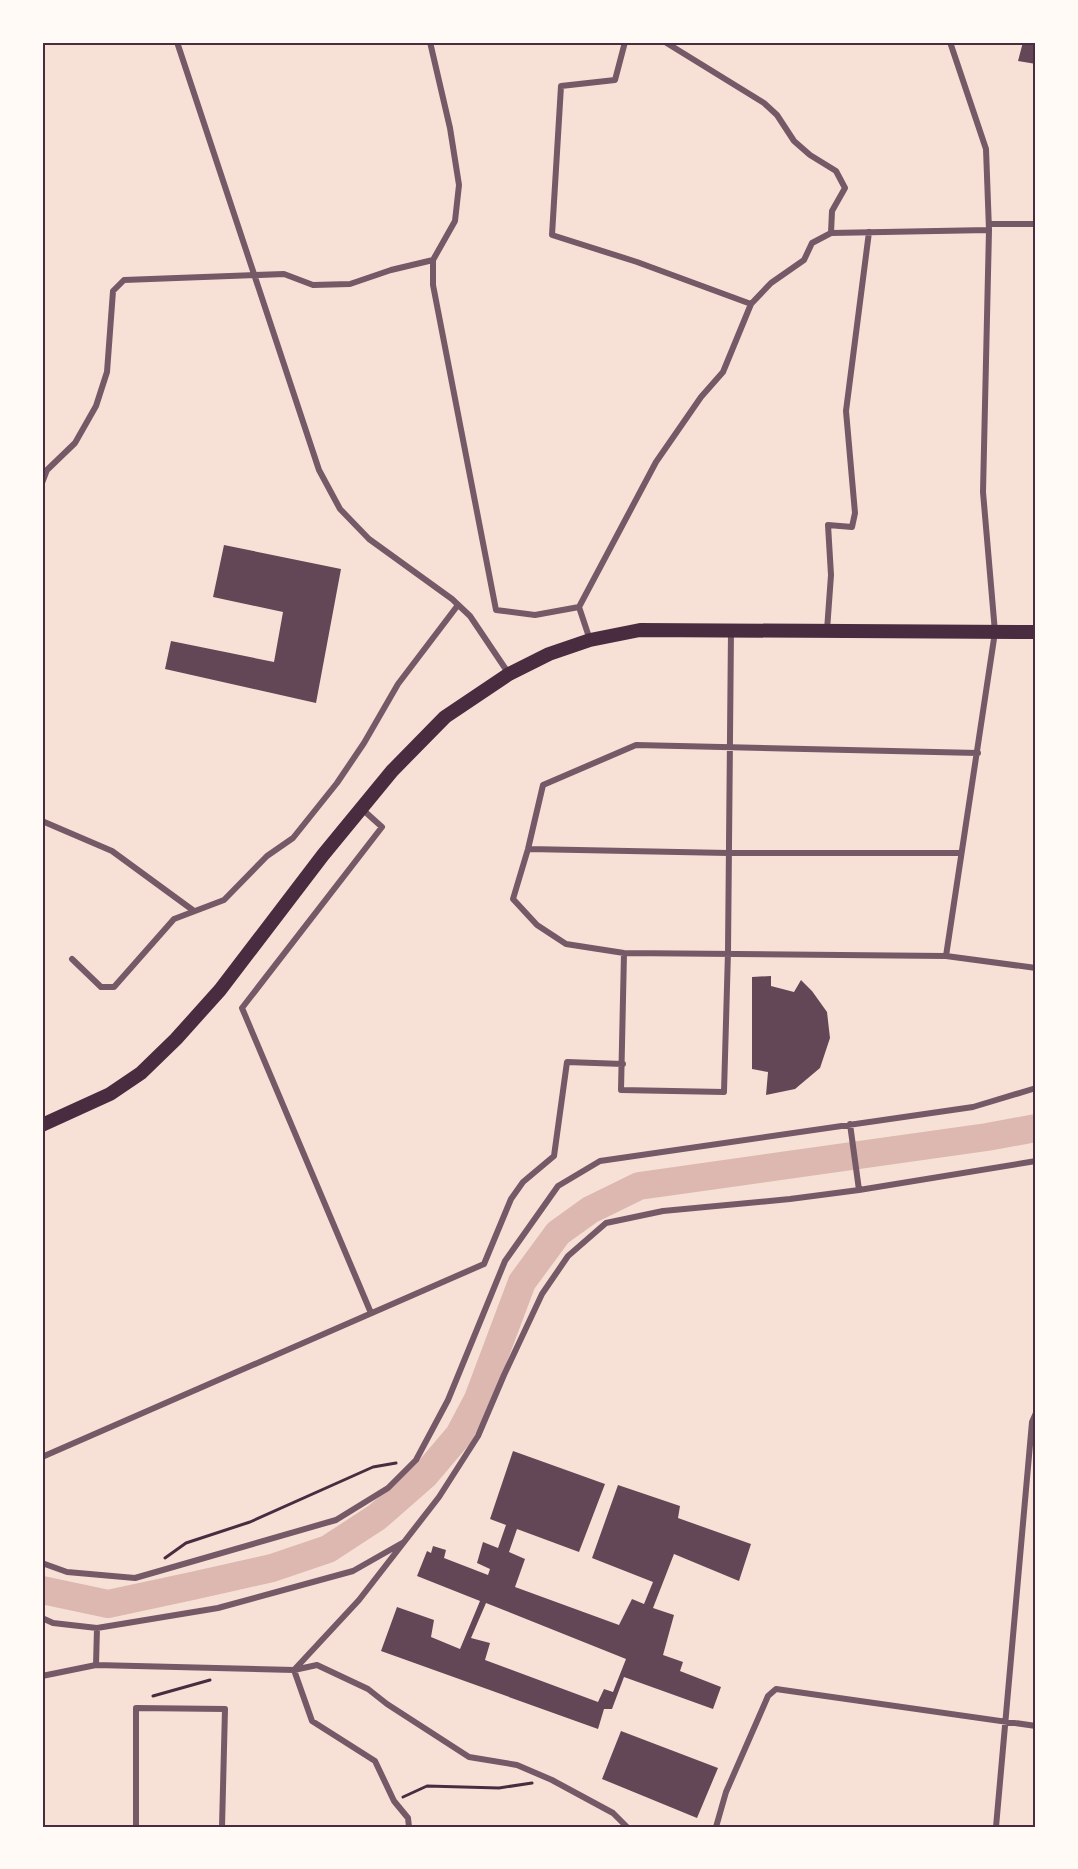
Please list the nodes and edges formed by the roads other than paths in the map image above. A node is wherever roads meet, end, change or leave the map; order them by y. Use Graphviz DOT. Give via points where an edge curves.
graph roads {
  1 [pos="177,42"];
  2 [pos="430,42"];
  3 [pos="625,42"];
  4 [pos="665,42"];
  5 [pos="950,42"];
  6 [pos="1036,224"];
  7 [pos="989,227"];
  8 [pos="831,232"];
  9 [pos="869,232"];
  10 [pos="434,260"];
  11 [pos="255,274"];
  12 [pos="751,304"];
  13 [pos="42,483"];
  14 [pos="458,605"];
  15 [pos="579,607"];
  16 [pos="731,630"];
  17 [pos="826,631"];
  18 [pos="995,632"];
  19 [pos="1036,632"];
  20 [pos="590,640"];
  21 [pos="509,674"];
  22 [pos="731,748"];
  23 [pos="978,753"];
  24 [pos="362,808"];
  25 [pos="42,820"];
  26 [pos="528,849"];
  27 [pos="961,852"];
  28 [pos="728,853"];
  29 [pos="194,911"];
  30 [pos="728,952"];
  31 [pos="624,953"];
  32 [pos="946,956"];
  33 [pos="72,959"];
  34 [pos="1036,968"];
  35 [pos="623,1064"];
  36 [pos="1036,1088"];
  37 [pos="850,1124"];
  38 [pos="42,1125"];
  39 [pos="1036,1161"];
  40 [pos="859,1190"];
  41 [pos="371,1313"];
  42 [pos="1036,1413"];
  43 [pos="42,1457"];
  44 [pos="407,1540"];
  45 [pos="42,1563"];
  46 [pos="42,1618"];
  47 [pos="97,1628"];
  48 [pos="96,1665"];
  49 [pos="294,1670"];
  50 [pos="42,1676"];
  51 [pos="1006,1722"];
  52 [pos="1036,1726"];
  53 [pos="136,1827"];
  54 [pos="222,1827"];
  55 [pos="409,1827"];
  56 [pos="627,1827"];
  57 [pos="716,1827"];
  58 [pos="996,1827"];
  1 -- 11 [label="street"];
  2 -- 10 [label="street" via="459,185 455,221"];
  3 -- 12 [label="street" via="615,80 561,86 552,235"];
  4 -- 8 [label="street" via="764,103 794,141 836,171 844,188 832,211"];
  5 -- 7 [label="street" via="986,149"];
  6 -- 7 [label="street"];
  7 -- 9 [label="street"];
  7 -- 18 [label="street" via="983,492"];
  8 -- 9 [label="street"];
  8 -- 12 [label="street" via="812,243 804,260 771,283"];
  9 -- 17 [label="street" via="846,411 855,513 852,527 828,525 831,575"];
  10 -- 11 [label="street" via="350,284 313,285 284,274"];
  10 -- 15 [label="street" via="435,296 496,610 536,615"];
  11 -- 13 [label="street" via="124,280 113,291 107,372 96,406 75,443 47,470"];
  11 -- 14 [label="street" via="319,470 340,509 369,539"];
  12 -- 15 [label="street" via="723,372 656,462"];
  14 -- 21 [label="street" via="470,616"];
  14 -- 29 [label="street" via="398,684 337,783 293,838 267,856 224,900"];
  15 -- 20 [label="street"];
  16 -- 17 [label="main road"];
  16 -- 20 [label="main road" via="640,630"];
  16 -- 22 [label="street"];
  17 -- 18 [label="main road"];
  18 -- 19 [label="main road"];
  18 -- 23 [label="street"];
  20 -- 21 [label="main road"];
  21 -- 24 [label="main road" via="445,717"];
  22 -- 23 [label="street"];
  22 -- 26 [label="street" via="636,746 543,785"];
  22 -- 28 [label="street"];
  23 -- 27 [label="street"];
  24 -- 38 [label="main road" via="220,990 141,1073 110,1094"];
  24 -- 41 [label="street" via="382,827 242,1008"];
  25 -- 29 [label="street" via="112,851"];
  26 -- 28 [label="street"];
  26 -- 31 [label="street" via="513,899 537,925 566,944"];
  27 -- 28 [label="street"];
  27 -- 32 [label="street"];
  28 -- 30 [label="street"];
  29 -- 33 [label="street" via="174,919 114,987 101,987"];
  30 -- 31 [label="street"];
  30 -- 32 [label="street"];
  30 -- 35 [label="street" via="724,1092 621,1090"];
  31 -- 35 [label="street"];
  32 -- 34 [label="street"];
  35 -- 41 [label="street" via="567,1062 554,1156 523,1182 511,1199 484,1264"];
  36 -- 37 [label="street" via="973,1107"];
  37 -- 40 [label="street"];
  37 -- 45 [label="street" via="600,1161 558,1186 505,1261 448,1400 416,1460 388,1488 336,1520 135,1578 67,1572"];
  39 -- 40 [label="street"];
  40 -- 44 [label="street" via="663,1211 606,1223 568,1256 542,1294 478,1436"];
  41 -- 43 [label="street"];
  42 -- 51 [label="street" via="1032,1422"];
  44 -- 47 [label="street" via="353,1571 218,1608"];
  44 -- 49 [label="street" via="359,1600"];
  46 -- 47 [label="street"];
  47 -- 48 [label="street"];
  48 -- 49 [label="street"];
  48 -- 50 [label="street"];
  49 -- 55 [label="street" via="312,1721 375,1761 394,1801 408,1818"];
  49 -- 56 [label="street" via="317,1665 368,1689 469,1757 517,1764 613,1813"];
  51 -- 52 [label="street"];
  51 -- 57 [label="street" via="776,1689 768,1696 726,1792"];
  51 -- 58 [label="street"];
  53 -- 54 [label="street" via="136,1708 225,1709"];
}
